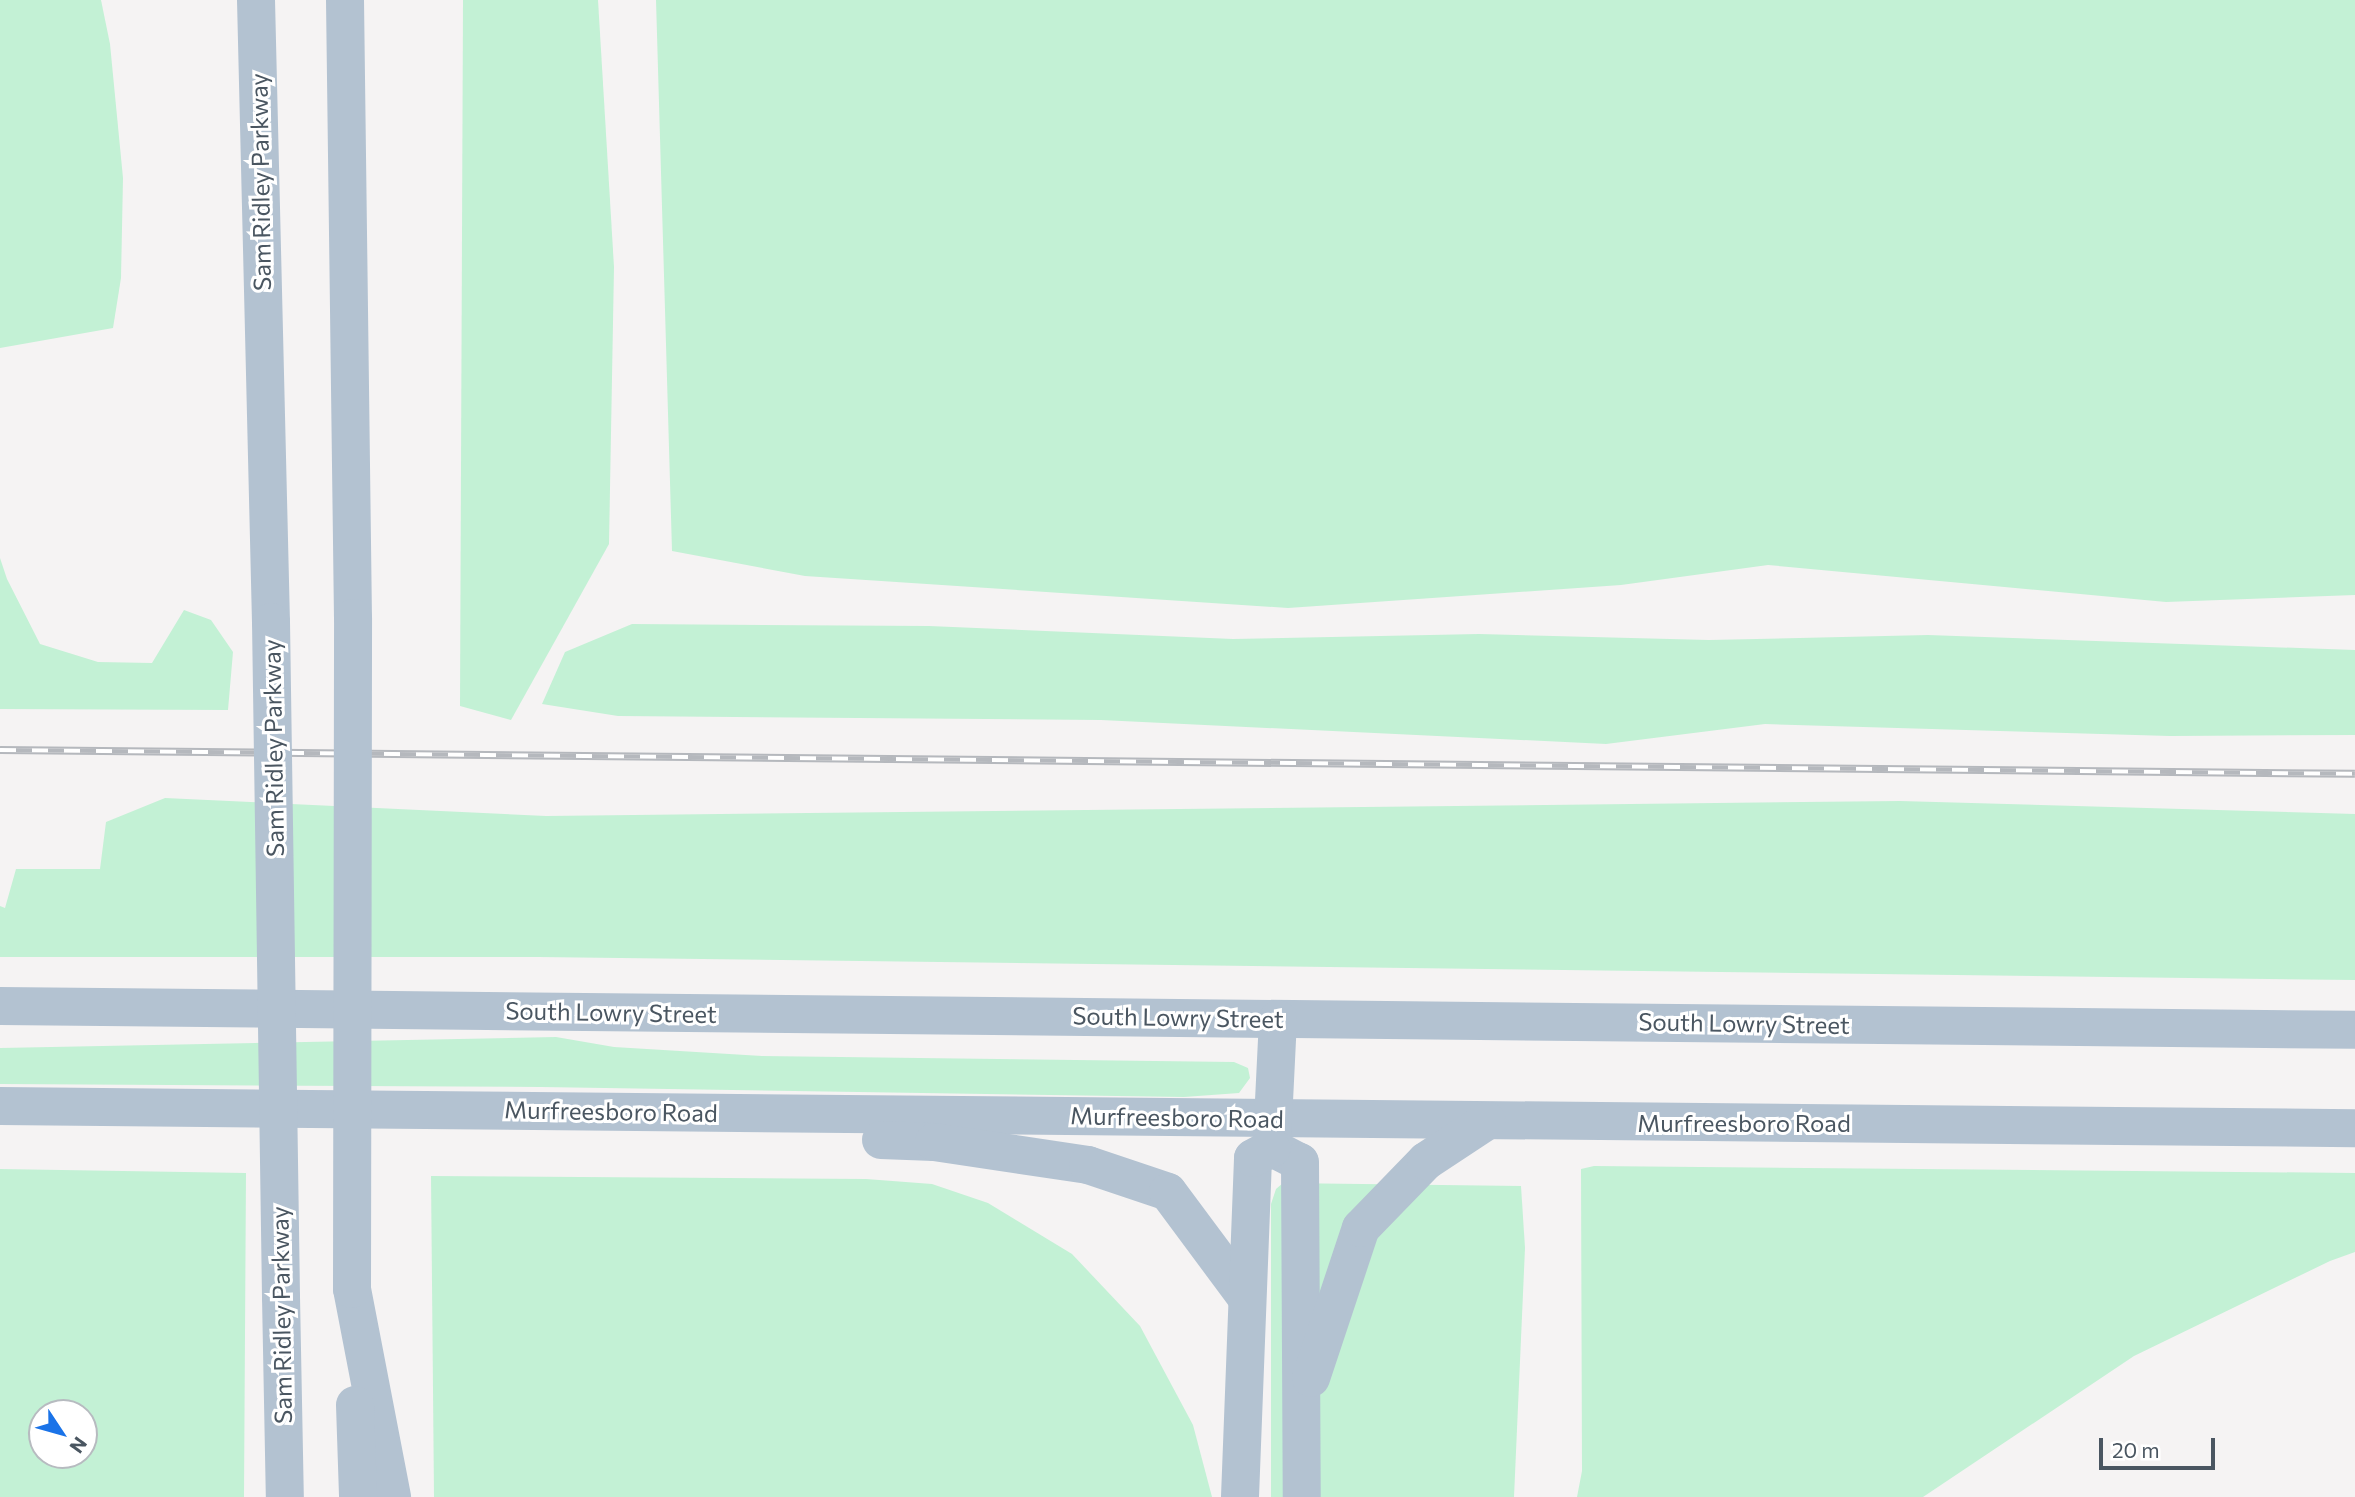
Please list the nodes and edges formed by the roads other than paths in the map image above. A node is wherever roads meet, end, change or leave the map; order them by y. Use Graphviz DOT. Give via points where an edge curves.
graph roads {
  1 [pos="256,0"];
  2 [pos="345,0"];
  3 [pos="0,1006"];
  4 [pos="1278,1019"];
  5 [pos="2355,1030"];
  6 [pos="0,1106"];
  7 [pos="743,1113"];
  8 [pos="1488,1121"];
  9 [pos="2355,1128"];
  10 [pos="1272,1134"];
  11 [pos="352,1289"];
  12 [pos="1246,1297"];
  13 [pos="1301,1406"];
  14 [pos="285,1497"];
  15 [pos="358,1497"];
  16 [pos="392,1497"];
  17 [pos="1240,1497"];
  18 [pos="1302,1497"];
  1 -- 14 [label="main road, Sam Ridley Parkway, bridge"];
  2 -- 11 [label="main road, bridge" via="353,618"];
  3 -- 4 [label="main road, South Lowry Street"];
  4 -- 5 [label="main road, South Lowry Street"];
  4 -- 10 [label="main road"];
  6 -- 7 [label="main road, Murfreesboro Road"];
  7 -- 10 [label="main road, Murfreesboro Road"];
  7 -- 12 [label="main road" via="817,1137 934,1142 1088,1165 1168,1192"];
  8 -- 9 [label="main road, Murfreesboro Road"];
  8 -- 10 [label="main road, Murfreesboro Road"];
  8 -- 13 [label="main road" via="1426,1161 1361,1228"];
  10 -- 12 [label="main road" via="1253,1158"];
  10 -- 13 [label="main road" via="1300,1162"];
  11 -- 15 [label="main road"];
  11 -- 16 [label="main road"];
  12 -- 17 [label="main road"];
  13 -- 18 [label="main road"];
}
